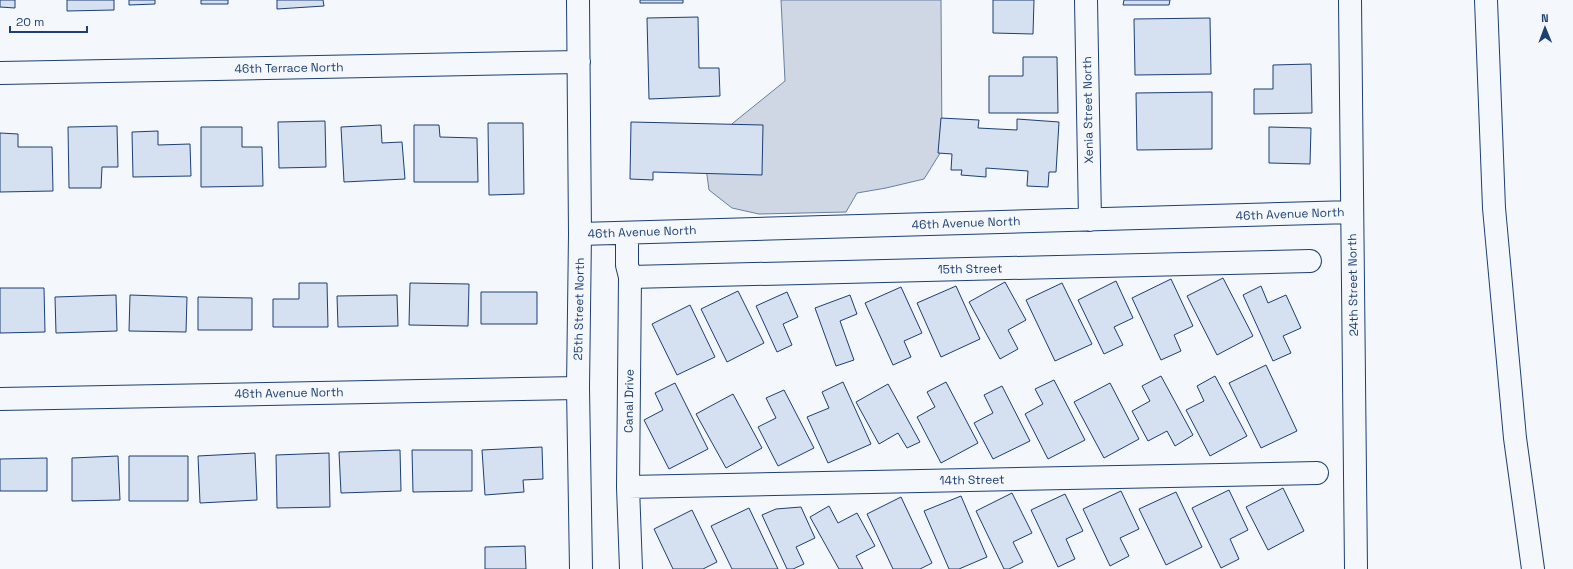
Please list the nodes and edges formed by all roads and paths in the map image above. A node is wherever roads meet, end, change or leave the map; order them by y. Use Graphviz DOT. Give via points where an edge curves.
graph roads {
  1 [pos="578,0"];
  2 [pos="1086,0"];
  3 [pos="1350,0"];
  4 [pos="1486,0"];
  5 [pos="579,62"];
  6 [pos="0,73"];
  7 [pos="1352,212"];
  8 [pos="1090,220"];
  9 [pos="627,233"];
  10 [pos="580,234"];
  11 [pos="1310,261"];
  12 [pos="630,277"];
  13 [pos="578,388"];
  14 [pos="0,398"];
  15 [pos="1317,473"];
  16 [pos="628,487"];
  17 [pos="581,569"];
  18 [pos="631,569"];
  19 [pos="1356,569"];
  20 [pos="1533,569"];
  1 -- 5 [label="main road, 25th Street North"];
  2 -- 8 [label="main road, Xenia Street North"];
  3 -- 7 [label="main road, 24th Street North"];
  4 -- 20 [label="main road" via="1494,208 1515,438"];
  5 -- 6 [label="main road, 46th Terrace North"];
  5 -- 10 [label="main road, 25th Street North"];
  7 -- 8 [label="main road, 46th Avenue North"];
  7 -- 19 [label="main road, 24th Street North"];
  8 -- 9 [label="main road, 46th Avenue North"];
  9 -- 10 [label="main road, 46th Avenue North"];
  9 -- 12 [label="main road, Canal Drive" via="627,264"];
  10 -- 13 [label="main road, 25th Street North"];
  11 -- 12 [label="main road, 15th Street"];
  12 -- 16 [label="main road, Canal Drive"];
  13 -- 14 [label="main road, 46th Avenue North"];
  13 -- 17 [label="main road, 25th Street North"];
  15 -- 16 [label="main road, 14th Street"];
  16 -- 18 [label="main road, Canal Drive"];
}
